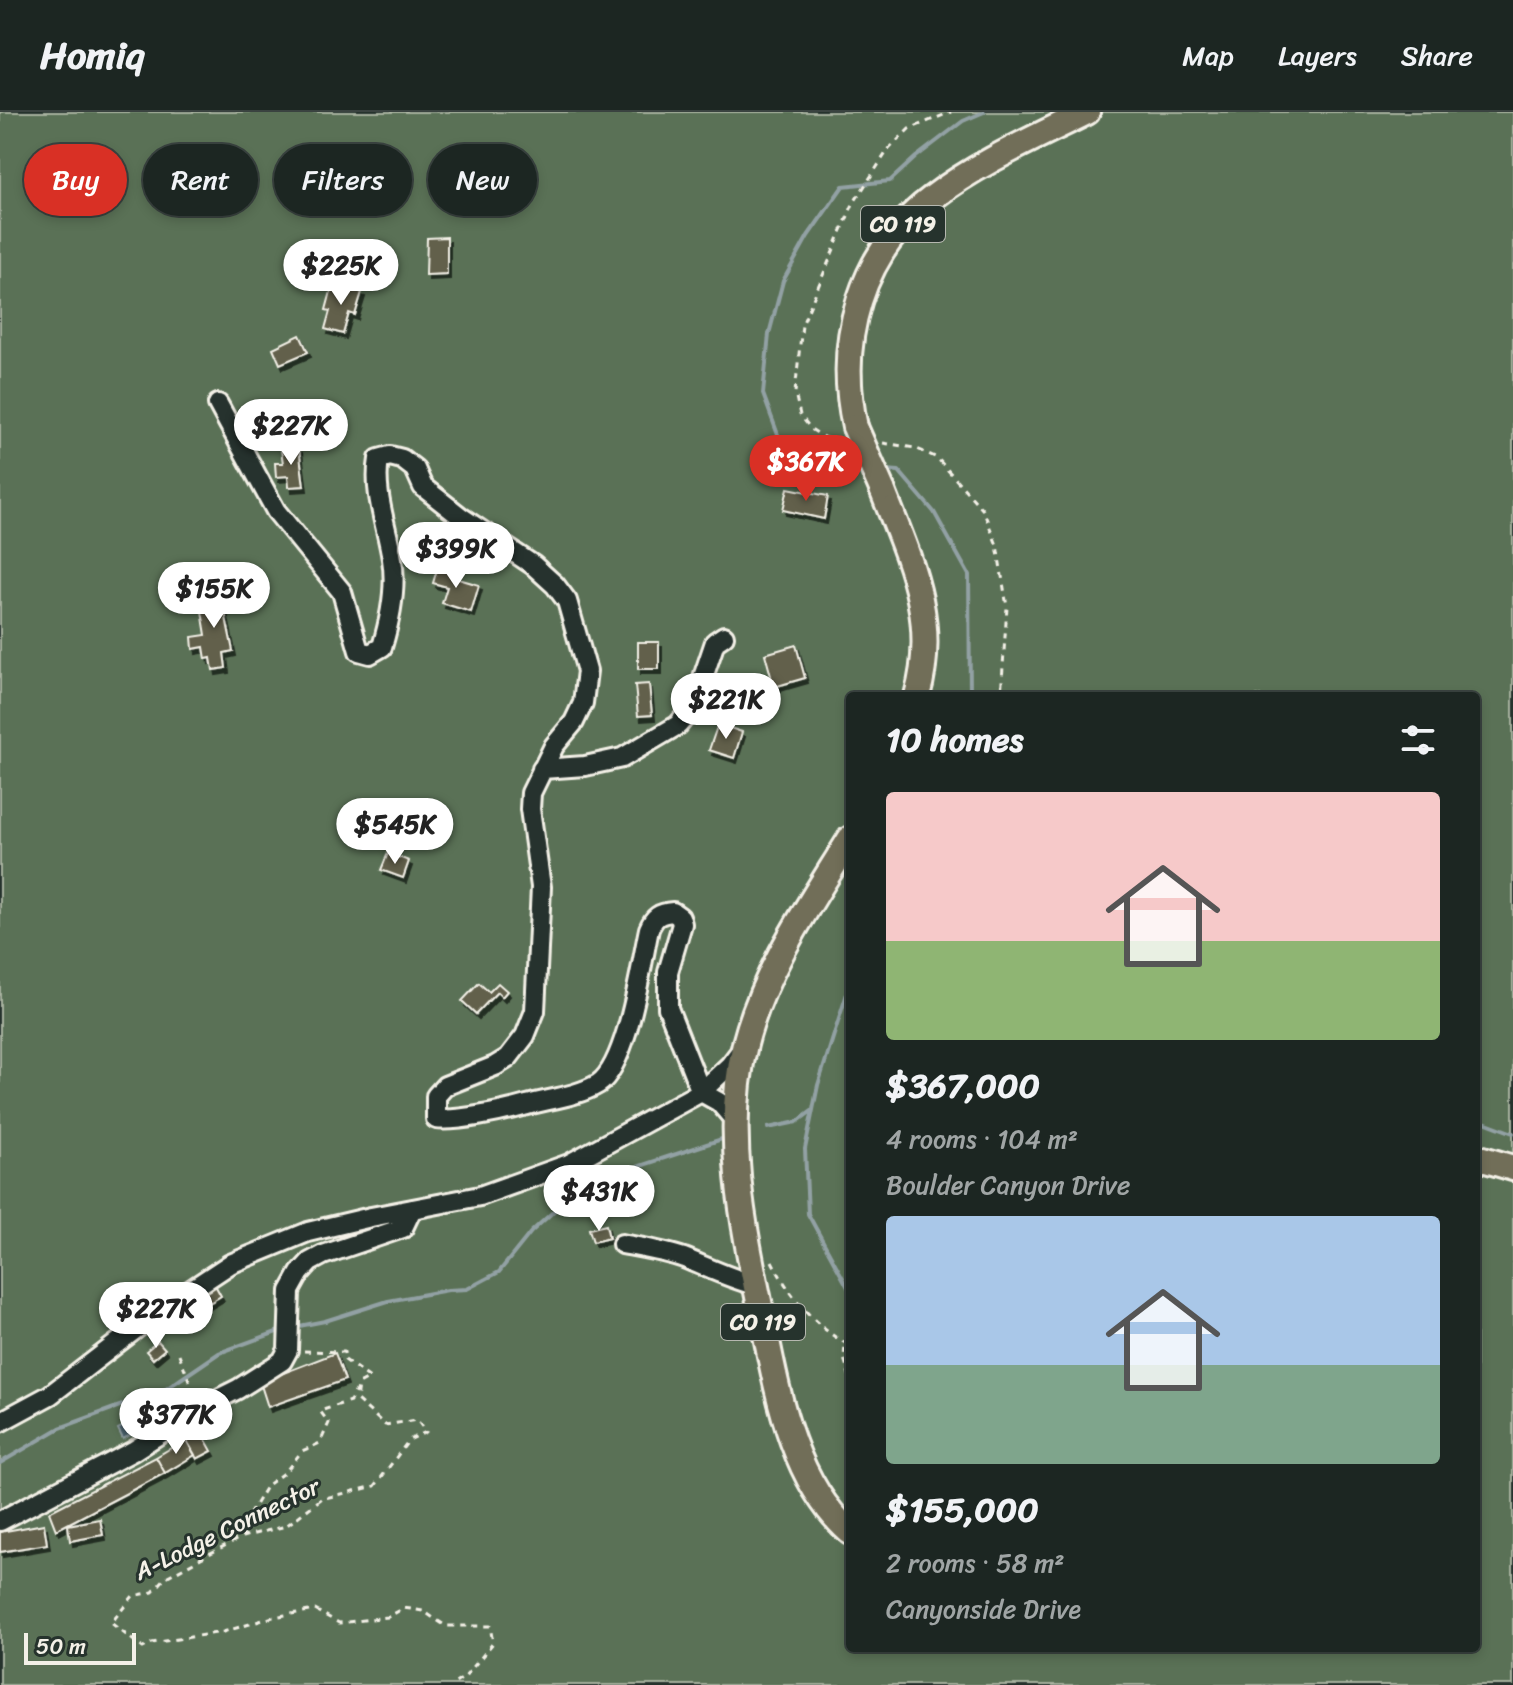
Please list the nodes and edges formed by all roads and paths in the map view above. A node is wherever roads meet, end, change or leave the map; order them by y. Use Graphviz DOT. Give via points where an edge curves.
graph roads {
  1 [pos="951,112"];
  2 [pos="1087,112"];
  3 [pos="218,404"];
  4 [pos="858,437"];
  5 [pos="724,636"];
  6 [pos="918,692"];
  7 [pos="1002,692"];
  8 [pos="542,769"];
  9 [pos="846,846"];
  10 [pos="744,1046"];
  11 [pos="701,1092"];
  12 [pos="737,1123"];
  13 [pos="1480,1158"];
  14 [pos="1513,1168"];
  15 [pos="412,1209"];
  16 [pos="622,1244"];
  17 [pos="778,1272"];
  18 [pos="755,1285"];
  19 [pos="845,1343"];
  20 [pos="288,1344"];
  21 [pos="179,1354"];
  22 [pos="846,1365"];
  23 [pos="359,1384"];
  24 [pos="194,1392"];
  25 [pos="6,1419"];
  26 [pos="0,1436"];
  27 [pos="0,1521"];
  28 [pos="846,1527"];
  29 [pos="242,1537"];
  30 [pos="452,1685"];
  1 -- 4 [label="path" via="909,129 876,167 853,204 802,325 795,393 800,415 825,438"];
  2 -- 4 [label="main road, CO 119" via="1000,155 932,197 889,239 869,273 849,337 849,401"];
  3 -- 8 [label="street" via="276,511 342,592 359,651 370,654 382,647 391,616 393,563 376,477 379,459 402,459 415,469 423,487 555,585 567,601 587,683 574,722"];
  4 -- 6 [label="main road, CO 119, bridge" via="920,593 926,625"];
  4 -- 7 [label="path" via="915,448 937,458 983,510 997,545 1007,607"];
  5 -- 8 [label="street" via="715,642 693,707 678,725 622,758"];
  8 -- 11 [label="street" via="530,809 541,887 535,1011 508,1058 445,1086 436,1096 436,1119 520,1107 599,1083 612,1069 627,1028 649,929 661,913 673,912 682,924 668,972 668,1008"];
  9 -- 10 [label="main road, CO 119" via="777,962"];
  10 -- 11 [label="street"];
  10 -- 12 [label="main road, CO 119"];
  11 -- 12 [label="street" via="719,1102"];
  11 -- 15 [label="street" via="605,1146 530,1180"];
  12 -- 18 [label="main road, CO 119" via="742,1222"];
  13 -- 14 [label="main road"];
  15 -- 20 [label="street" via="403,1228 310,1262 290,1291"];
  15 -- 25 [label="street" via="308,1232 230,1264 50,1395"];
  16 -- 18 [label="street" via="685,1258"];
  17 -- 19 [label="path" via="827,1333"];
  18 -- 28 [label="main road, CO 119" via="796,1450 821,1499"];
  19 -- 22 [label="path"];
  20 -- 23 [label="path, A-Lodge Connector" via="344,1352 345,1360 370,1378"];
  20 -- 27 [label="street" via="282,1361 238,1389"];
  21 -- 24 [label="path"];
  23 -- 29 [label="path" via="350,1401 320,1411 329,1423 320,1443 302,1451 267,1485"];
  23 -- 29 [label="path, A-Lodge Connector" via="357,1400 385,1425 417,1420 426,1432 409,1440 375,1486 321,1499 286,1526"];
  25 -- 26 [label="street"];
  29 -- 30 [label="path, A-Lodge Connector" via="166,1577 153,1592 133,1596 111,1623 143,1648 315,1610 339,1623 388,1617 404,1608 423,1611 446,1626 490,1626 493,1643"];
}
